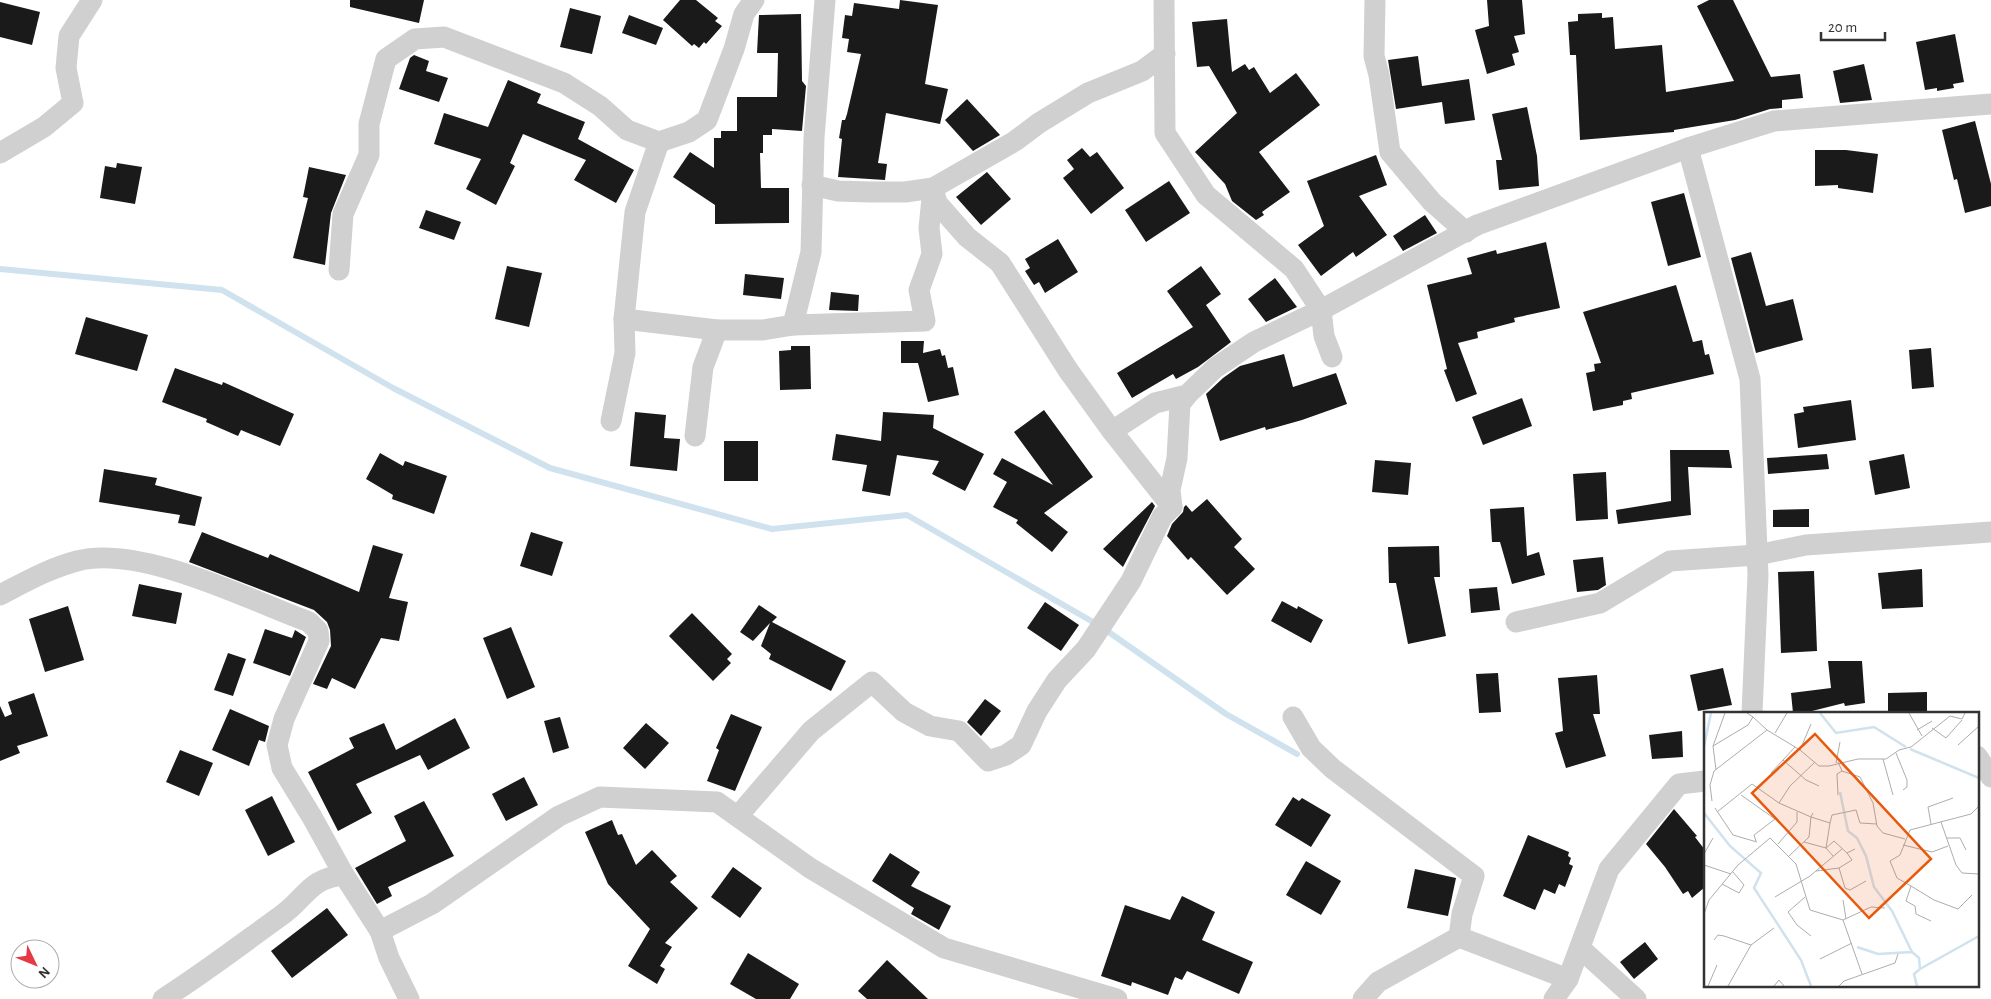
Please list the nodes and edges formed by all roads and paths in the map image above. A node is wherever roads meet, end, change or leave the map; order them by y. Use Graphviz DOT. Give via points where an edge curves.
graph roads {
  1 [pos="92,0"];
  2 [pos="754,0"];
  3 [pos="825,0"];
  4 [pos="1164,0"];
  5 [pos="1375,0"];
  6 [pos="1165,54"];
  7 [pos="1991,104"];
  8 [pos="659,142"];
  9 [pos="1688,148"];
  10 [pos="0,153"];
  11 [pos="812,184"];
  12 [pos="933,188"];
  13 [pos="1466,232"];
  14 [pos="339,270"];
  15 [pos="1321,310"];
  16 [pos="624,319"];
  17 [pos="794,325"];
  18 [pos="717,330"];
  19 [pos="1332,357"];
  20 [pos="1187,395"];
  21 [pos="611,421"];
  22 [pos="1112,431"];
  23 [pos="695,436"];
  24 [pos="1172,507"];
  25 [pos="1991,532"];
  26 [pos="1757,555"];
  27 [pos="0,595"];
  28 [pos="1516,622"];
  29 [pos="1752,712"];
  30 [pos="1293,717"];
  31 [pos="1991,744"];
  32 [pos="1978,750"];
  33 [pos="1978,758"];
  34 [pos="1991,777"];
  35 [pos="1704,781"];
  36 [pos="738,816"];
  37 [pos="344,875"];
  38 [pos="380,931"];
  39 [pos="1459,937"];
  40 [pos="1580,948"];
  41 [pos="1568,979"];
  42 [pos="163,999"];
  43 [pos="409,999"];
  44 [pos="1117,999"];
  45 [pos="1363,999"];
  46 [pos="1554,999"];
  47 [pos="1636,999"];
  1 -- 10 [label="street" via="69,36 66,68 73,103 44,127"];
  2 -- 8 [label="street" via="744,14 707,120 688,132"];
  3 -- 11 [label="street"];
  4 -- 6 [label="street"];
  5 -- 13 [label="street" via="1374,56 1390,152 1432,202"];
  6 -- 12 [label="street" via="1142,71 1088,93 1015,141"];
  6 -- 15 [label="street" via="1165,133 1206,195 1294,269"];
  7 -- 9 [label="street" via="1774,122"];
  8 -- 14 [label="street" via="627,130 600,106 564,82 444,37 415,39 386,59 370,124 369,155 343,214"];
  8 -- 16 [label="street" via="635,212"];
  9 -- 13 [label="street" via="1476,225"];
  9 -- 26 [label="street" via="1750,379"];
  11 -- 12 [label="street" via="838,191 905,192"];
  11 -- 17 [label="street" via="811,252"];
  12 -- 17 [label="street" via="929,228 932,254 919,290 925,321"];
  12 -- 22 [label="street" via="937,202 967,237 1000,263 1068,370"];
  13 -- 15 [label="street"];
  15 -- 19 [label="street" via="1324,336"];
  15 -- 20 [label="street" via="1254,342 1215,368"];
  16 -- 18 [label="street"];
  16 -- 21 [label="street" via="625,353"];
  17 -- 18 [label="street" via="763,330"];
  18 -- 23 [label="street" via="703,367"];
  20 -- 22 [label="street" via="1155,403"];
  20 -- 24 [label="street" via="1180,404 1177,458 1170,490"];
  22 -- 24 [label="street"];
  24 -- 36 [label="street" via="1162,517 1131,581 1086,648 1057,680 1021,745 988,761 959,731 930,726 904,712 872,682 811,731"];
  25 -- 26 [label="street" via="1806,545"];
  26 -- 28 [label="street" via="1670,561 1600,603"];
  26 -- 29 [label="street"];
  27 -- 37 [label="street" via="78,560 112,559 166,567 310,622 318,631 319,641 284,719 277,745 282,768"];
  30 -- 39 [label="street" via="1311,748 1333,769 1474,876 1462,914"];
  31 -- 32 [label="street"];
  33 -- 34 [label="street"];
  35 -- 40 [label="street" via="1679,784 1609,870"];
  36 -- 38 [label="street" via="718,802 600,797 559,816 432,904"];
  36 -- 44 [label="street" via="810,868 944,948"];
  37 -- 38 [label="street"];
  37 -- 42 [label="street" via="328,876 318,882 284,914"];
  38 -- 43 [label="street"];
  39 -- 41 [label="street"];
  39 -- 45 [label="street" via="1378,982"];
  40 -- 41 [label="street"];
  40 -- 47 [label="street"];
  41 -- 46 [label="street"];
}
